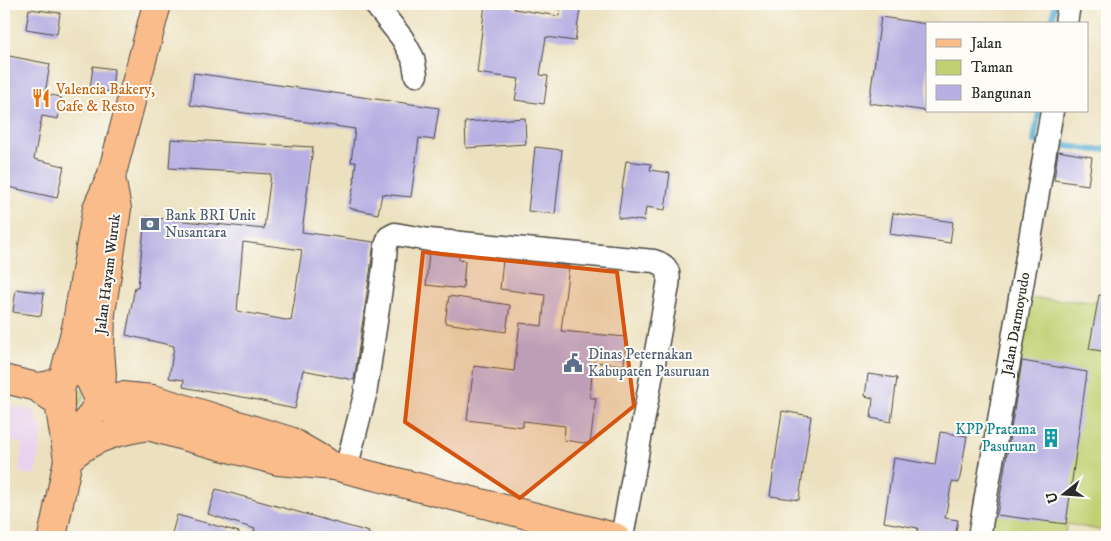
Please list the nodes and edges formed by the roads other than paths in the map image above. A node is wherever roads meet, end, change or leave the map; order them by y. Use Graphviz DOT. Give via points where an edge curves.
graph roads {
  1 [pos="156,4"];
  2 [pos="375,4"];
  3 [pos="1069,4"];
  4 [pos="1066,22"];
  5 [pos="416,75"];
  6 [pos="1048,132"];
  7 [pos="111,177"];
  8 [pos="4,379"];
  9 [pos="88,381"];
  10 [pos="37,387"];
  11 [pos="60,409"];
  12 [pos="149,426"];
  13 [pos="68,460"];
  14 [pos="340,468"];
  15 [pos="52,537"];
  16 [pos="615,537"];
  17 [pos="622,537"];
  18 [pos="979,537"];
  1 -- 7 [label="main road, Jalan Hayam Wuruk"];
  2 -- 5 [label="street" via="402,38 413,58"];
  3 -- 4 [label="street"];
  6 -- 18 [label="street, Jalan Darmoyudo"];
  7 -- 9 [label="main road, Jalan Hayam Wuruk" via="117,208 100,350"];
  7 -- 9 [label="main road, Jalan Hayam Wuruk" via="97,208 76,328"];
  8 -- 10 [label="main road"];
  9 -- 10 [label="main road"];
  9 -- 11 [label="main road" via="60,391"];
  9 -- 12 [label="main road" via="114,412"];
  9 -- 13 [label="main road" via="81,431"];
  9 -- 14 [label="main road" via="122,396 153,400 290,441"];
  10 -- 11 [label="main road"];
  11 -- 13 [label="main road"];
  12 -- 13 [label="main road" via="100,438"];
  12 -- 14 [label="main road" via="278,461"];
  13 -- 15 [label="main road"];
  14 -- 16 [label="main road"];
  14 -- 17 [label="street" via="365,395 389,237 395,234 654,261 665,267 668,286"];
}
